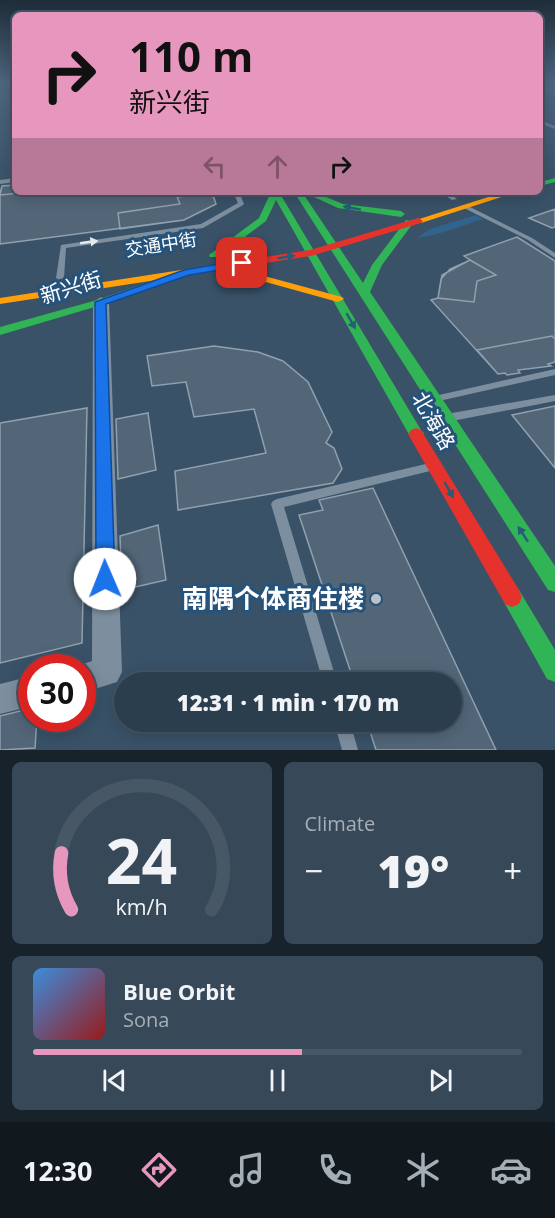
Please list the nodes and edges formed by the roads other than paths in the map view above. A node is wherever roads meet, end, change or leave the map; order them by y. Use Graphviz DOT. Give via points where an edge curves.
graph roads {
  1 [pos="237,195"];
  2 [pos="274,195"];
  3 [pos="277,195"];
  4 [pos="300,195"];
  5 [pos="312,195"];
  6 [pos="488,195"];
  7 [pos="454,199"];
  8 [pos="405,218"];
  9 [pos="329,240"];
  10 [pos="308,247"];
  11 [pos="555,256"];
  12 [pos="217,261"];
  13 [pos="188,272"];
  14 [pos="60,278"];
  15 [pos="0,287"];
  16 [pos="364,293"];
  17 [pos="338,299"];
  18 [pos="0,301"];
  19 [pos="100,302"];
  20 [pos="0,331"];
  21 [pos="555,372"];
  22 [pos="555,398"];
  23 [pos="434,399"];
  24 [pos="447,418"];
  25 [pos="435,465"];
  26 [pos="555,583"];
  27 [pos="555,671"];
  28 [pos="327,672"];
  29 [pos="96,675"];
  30 [pos="18,694"];
  31 [pos="0,699"];
  32 [pos="345,732"];
  33 [pos="350,750"];
  14 -- 1 [label="lane, one-way" via="63,246 203,226 241,204"];
  2 -- 12 [label="main road" via="263,219"];
  3 -- 10 [label="main road, 北海路"];
  4 -- 9 [label="main road, 北海路"];
  8 -- 5 [label="main road, one-way" via="350,209"];
  6 -- 7 [label="main road"];
  7 -- 8 [label="main road, 交通中街"];
  7 -- 11 [label="lane"];
  8 -- 9 [label="main road, 交通中街"];
  8 -- 16 [label="main road"];
  9 -- 10 [label="main road, 交通中街"];
  9 -- 16 [label="main road, 北海路"];
  10 -- 12 [label="main road, 交通中街"];
  10 -- 17 [label="main road, 北海路"];
  12 -- 13 [label="main road, 交通中街"];
  12 -- 14 [label="main road, 交通中街"];
  12 -- 17 [label="main road"];
  13 -- 18 [label="main road, 交通中街"];
  13 -- 19 [label="main road, 新兴街"];
  14 -- 15 [label="main road, 交通中街"];
  16 -- 23 [label="main road, 北海路"];
  17 -- 25 [label="main road, 北海路, one-way"];
  19 -- 20 [label="main road, 新兴街"];
  19 -- 29 [label="street" via="107,672"];
  21 -- 23 [label="lane"];
  22 -- 24 [label="lane"];
  23 -- 24 [label="main road, 北海路"];
  26 -- 24 [label="main road, 北海路, one-way"];
  25 -- 27 [label="main road, 北海路, one-way"];
  25 -- 28 [label="lane" via="277,504"];
  30 -- 31 [label="street"];
  32 -- 33 [label="lane"];
}
